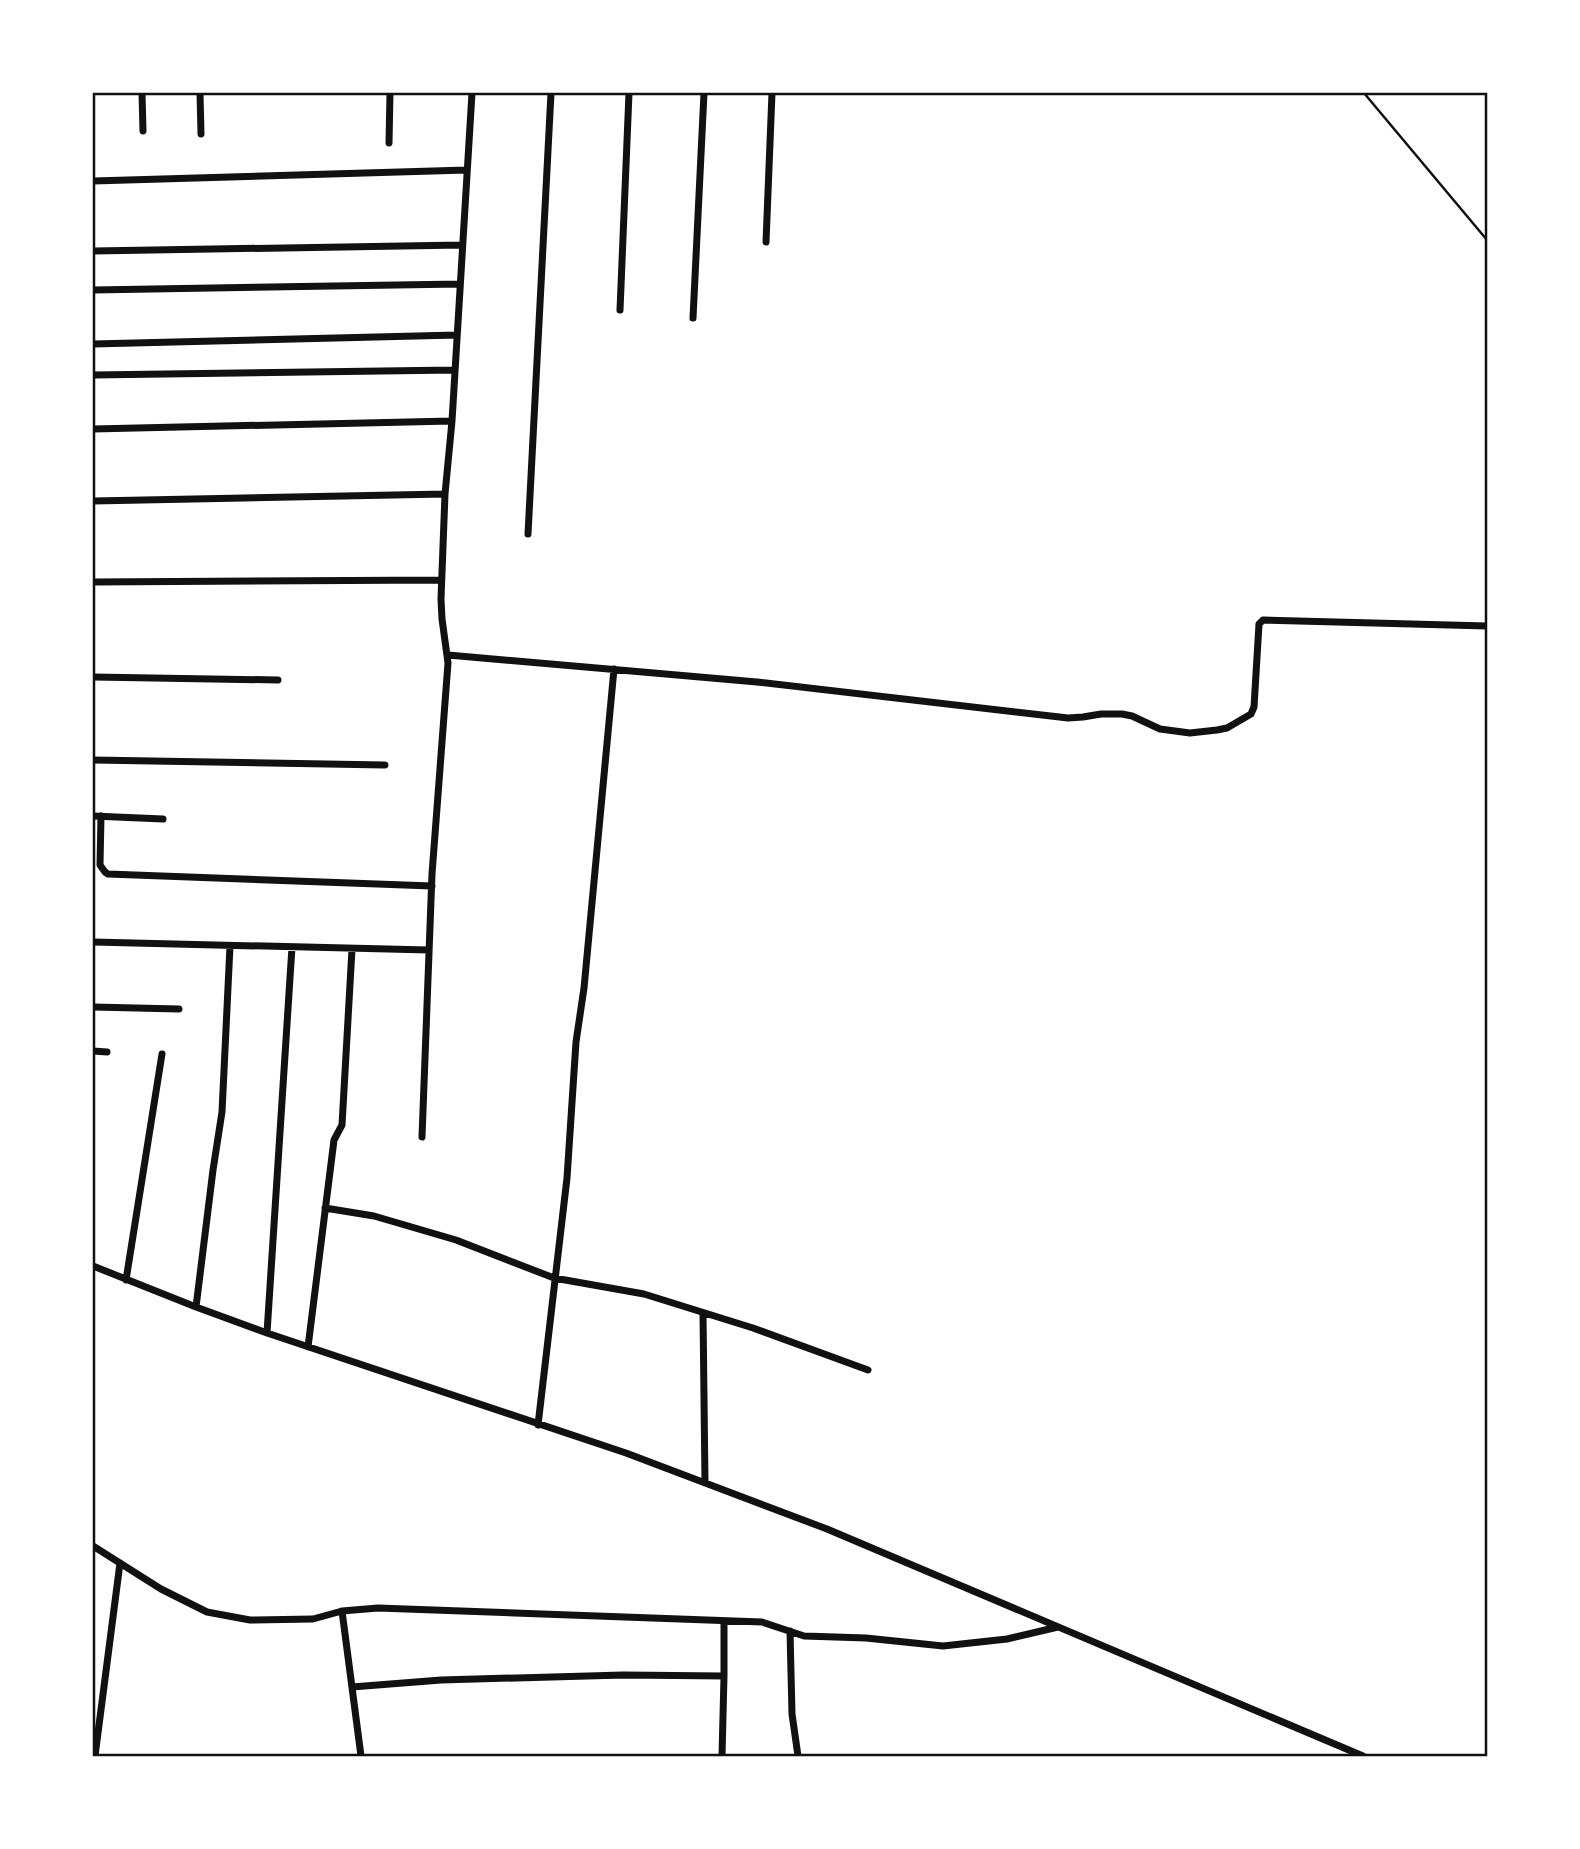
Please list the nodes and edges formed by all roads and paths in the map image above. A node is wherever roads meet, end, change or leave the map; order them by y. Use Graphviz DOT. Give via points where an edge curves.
graph roads {
  1 [pos="142,93"];
  2 [pos="200,93"];
  3 [pos="390,93"];
  4 [pos="471,93"];
  5 [pos="551,93"];
  6 [pos="629,93"];
  7 [pos="704,93"];
  8 [pos="772,93"];
  9 [pos="1364,93"];
  10 [pos="143,131"];
  11 [pos="201,134"];
  12 [pos="389,142"];
  13 [pos="467,170"];
  14 [pos="93,181"];
  15 [pos="1487,240"];
  16 [pos="766,242"];
  17 [pos="462,245"];
  18 [pos="93,251"];
  19 [pos="460,284"];
  20 [pos="93,290"];
  21 [pos="620,310"];
  22 [pos="693,318"];
  23 [pos="457,335"];
  24 [pos="93,344"];
  25 [pos="454,370"];
  26 [pos="93,375"];
  27 [pos="452,421"];
  28 [pos="93,429"];
  29 [pos="445,494"];
  30 [pos="93,501"];
  31 [pos="528,534"];
  32 [pos="441,580"];
  33 [pos="93,582"];
  34 [pos="1487,626"];
  35 [pos="448,655"];
  36 [pos="614,669"];
  37 [pos="93,677"];
  38 [pos="278,680"];
  39 [pos="93,760"];
  40 [pos="385,765"];
  41 [pos="97,816"];
  42 [pos="163,819"];
  43 [pos="432,886"];
  44 [pos="93,942"];
  45 [pos="230,946"];
  46 [pos="292,947"];
  47 [pos="352,949"];
  48 [pos="429,950"];
  49 [pos="93,1007"];
  50 [pos="179,1009"];
  51 [pos="93,1051"];
  52 [pos="107,1052"];
  53 [pos="162,1054"];
  54 [pos="422,1137"];
  55 [pos="325,1208"];
  56 [pos="93,1266"];
  57 [pos="554,1278"];
  58 [pos="126,1280"];
  59 [pos="196,1307"];
  60 [pos="703,1313"];
  61 [pos="267,1334"];
  62 [pos="307,1348"];
  63 [pos="868,1370"];
  64 [pos="538,1425"];
  65 [pos="705,1483"];
  66 [pos="93,1546"];
  67 [pos="120,1563"];
  68 [pos="342,1611"];
  69 [pos="724,1621"];
  70 [pos="1058,1627"];
  71 [pos="790,1631"];
  72 [pos="724,1676"];
  73 [pos="352,1687"];
  74 [pos="95,1756"];
  75 [pos="361,1756"];
  76 [pos="722,1756"];
  77 [pos="798,1756"];
  78 [pos="1363,1756"];
  1 -- 10 [label="street"];
  2 -- 11 [label="street"];
  3 -- 12 [label="street"];
  4 -- 13 [label="street"];
  5 -- 31 [label="street"];
  6 -- 21 [label="street"];
  7 -- 22 [label="street"];
  8 -- 16 [label="street"];
  9 -- 15 [label="path"];
  13 -- 14 [label="street"];
  13 -- 17 [label="street"];
  17 -- 18 [label="street"];
  17 -- 19 [label="street"];
  19 -- 20 [label="street"];
  19 -- 23 [label="street"];
  23 -- 24 [label="street"];
  23 -- 25 [label="street"];
  25 -- 26 [label="street"];
  25 -- 27 [label="street"];
  27 -- 28 [label="street"];
  27 -- 29 [label="street"];
  29 -- 30 [label="street"];
  29 -- 32 [label="street"];
  32 -- 33 [label="street"];
  32 -- 35 [label="street"];
  34 -- 36 [label="street" via="1263,620 1259,624 1253,711 1222,729 1190,733 1160,729 1122,714 1068,718"];
  35 -- 36 [label="street"];
  35 -- 43 [label="street"];
  36 -- 57 [label="street"];
  37 -- 38 [label="street"];
  39 -- 40 [label="street"];
  41 -- 42 [label="street"];
  41 -- 43 [label="street" via="100,862 108,874"];
  43 -- 48 [label="street"];
  44 -- 45 [label="street"];
  45 -- 46 [label="street"];
  45 -- 59 [label="street" via="222,1112"];
  46 -- 47 [label="street"];
  46 -- 61 [label="street"];
  47 -- 48 [label="street"];
  47 -- 55 [label="street" via="342,1125 334,1140"];
  48 -- 54 [label="street"];
  49 -- 50 [label="street"];
  51 -- 52 [label="street"];
  53 -- 58 [label="street"];
  55 -- 57 [label="street" via="374,1216 456,1240"];
  55 -- 62 [label="street"];
  56 -- 58 [label="street"];
  57 -- 60 [label="street" via="644,1294"];
  57 -- 64 [label="street"];
  58 -- 59 [label="street"];
  59 -- 61 [label="street"];
  60 -- 63 [label="street"];
  60 -- 65 [label="street"];
  61 -- 62 [label="street"];
  62 -- 64 [label="street"];
  64 -- 65 [label="street"];
  65 -- 70 [label="street"];
  66 -- 67 [label="street"];
  67 -- 68 [label="street" via="207,1612 250,1620 313,1619"];
  67 -- 74 [label="street"];
  68 -- 69 [label="street" via="378,1608"];
  68 -- 73 [label="street"];
  69 -- 71 [label="street" via="762,1622"];
  69 -- 72 [label="street"];
  70 -- 71 [label="street" via="1007,1639 943,1646 804,1636"];
  70 -- 78 [label="street"];
  71 -- 77 [label="street"];
  72 -- 73 [label="street" via="441,1680"];
  72 -- 76 [label="street"];
  73 -- 75 [label="street"];
}
